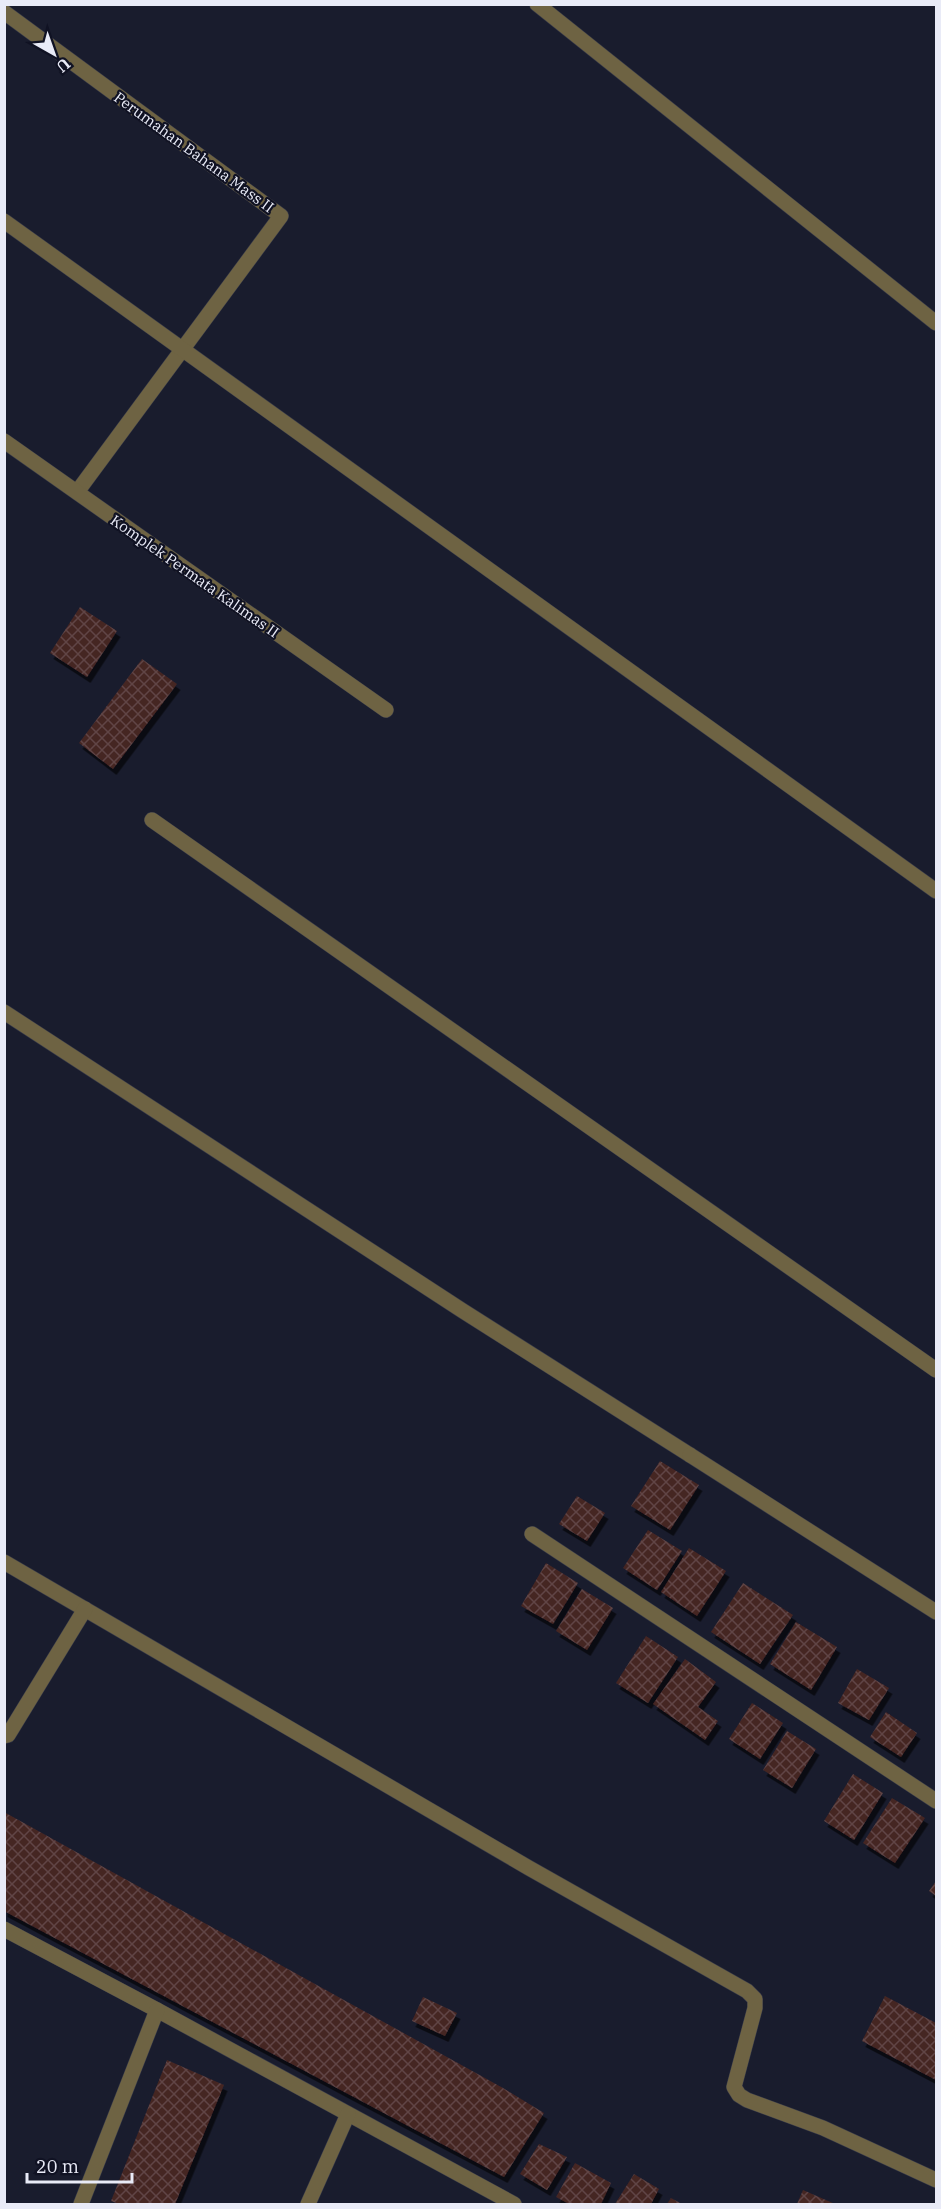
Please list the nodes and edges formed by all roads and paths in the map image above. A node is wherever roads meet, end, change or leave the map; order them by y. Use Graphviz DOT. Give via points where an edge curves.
graph roads {
  1 [pos="537,4"];
  2 [pos="4,12"];
  3 [pos="4,221"];
  4 [pos="936,323"];
  5 [pos="182,349"];
  6 [pos="4,441"];
  7 [pos="76,492"];
  8 [pos="386,710"];
  9 [pos="152,820"];
  10 [pos="936,891"];
  11 [pos="4,1012"];
  12 [pos="936,1370"];
  13 [pos="532,1534"];
  14 [pos="4,1562"];
  15 [pos="85,1609"];
  16 [pos="936,1612"];
  17 [pos="4,1736"];
  18 [pos="936,1801"];
  19 [pos="4,1929"];
  20 [pos="157,2010"];
  21 [pos="348,2114"];
  22 [pos="936,2180"];
  23 [pos="511,2204"];
  24 [pos="81,2205"];
  25 [pos="308,2205"];
  1 -- 4 [label="street"];
  2 -- 5 [label="street, Perumahan Bahana Mass II" via="281,216"];
  3 -- 5 [label="street"];
  5 -- 7 [label="street, Perumahan Bahana Mass II"];
  5 -- 10 [label="street"];
  6 -- 7 [label="street, Komplek Permata Kalimas II"];
  7 -- 8 [label="street, Komplek Permata Kalimas II"];
  9 -- 12 [label="street"];
  11 -- 16 [label="street"];
  13 -- 18 [label="street"];
  14 -- 15 [label="street"];
  15 -- 17 [label="street" via="8,1736"];
  15 -- 22 [label="street" via="747,1991 755,2000 755,2008 734,2087 739,2095"];
  19 -- 20 [label="street"];
  20 -- 21 [label="street"];
  20 -- 24 [label="street"];
  21 -- 23 [label="street"];
  21 -- 25 [label="street"];
}
